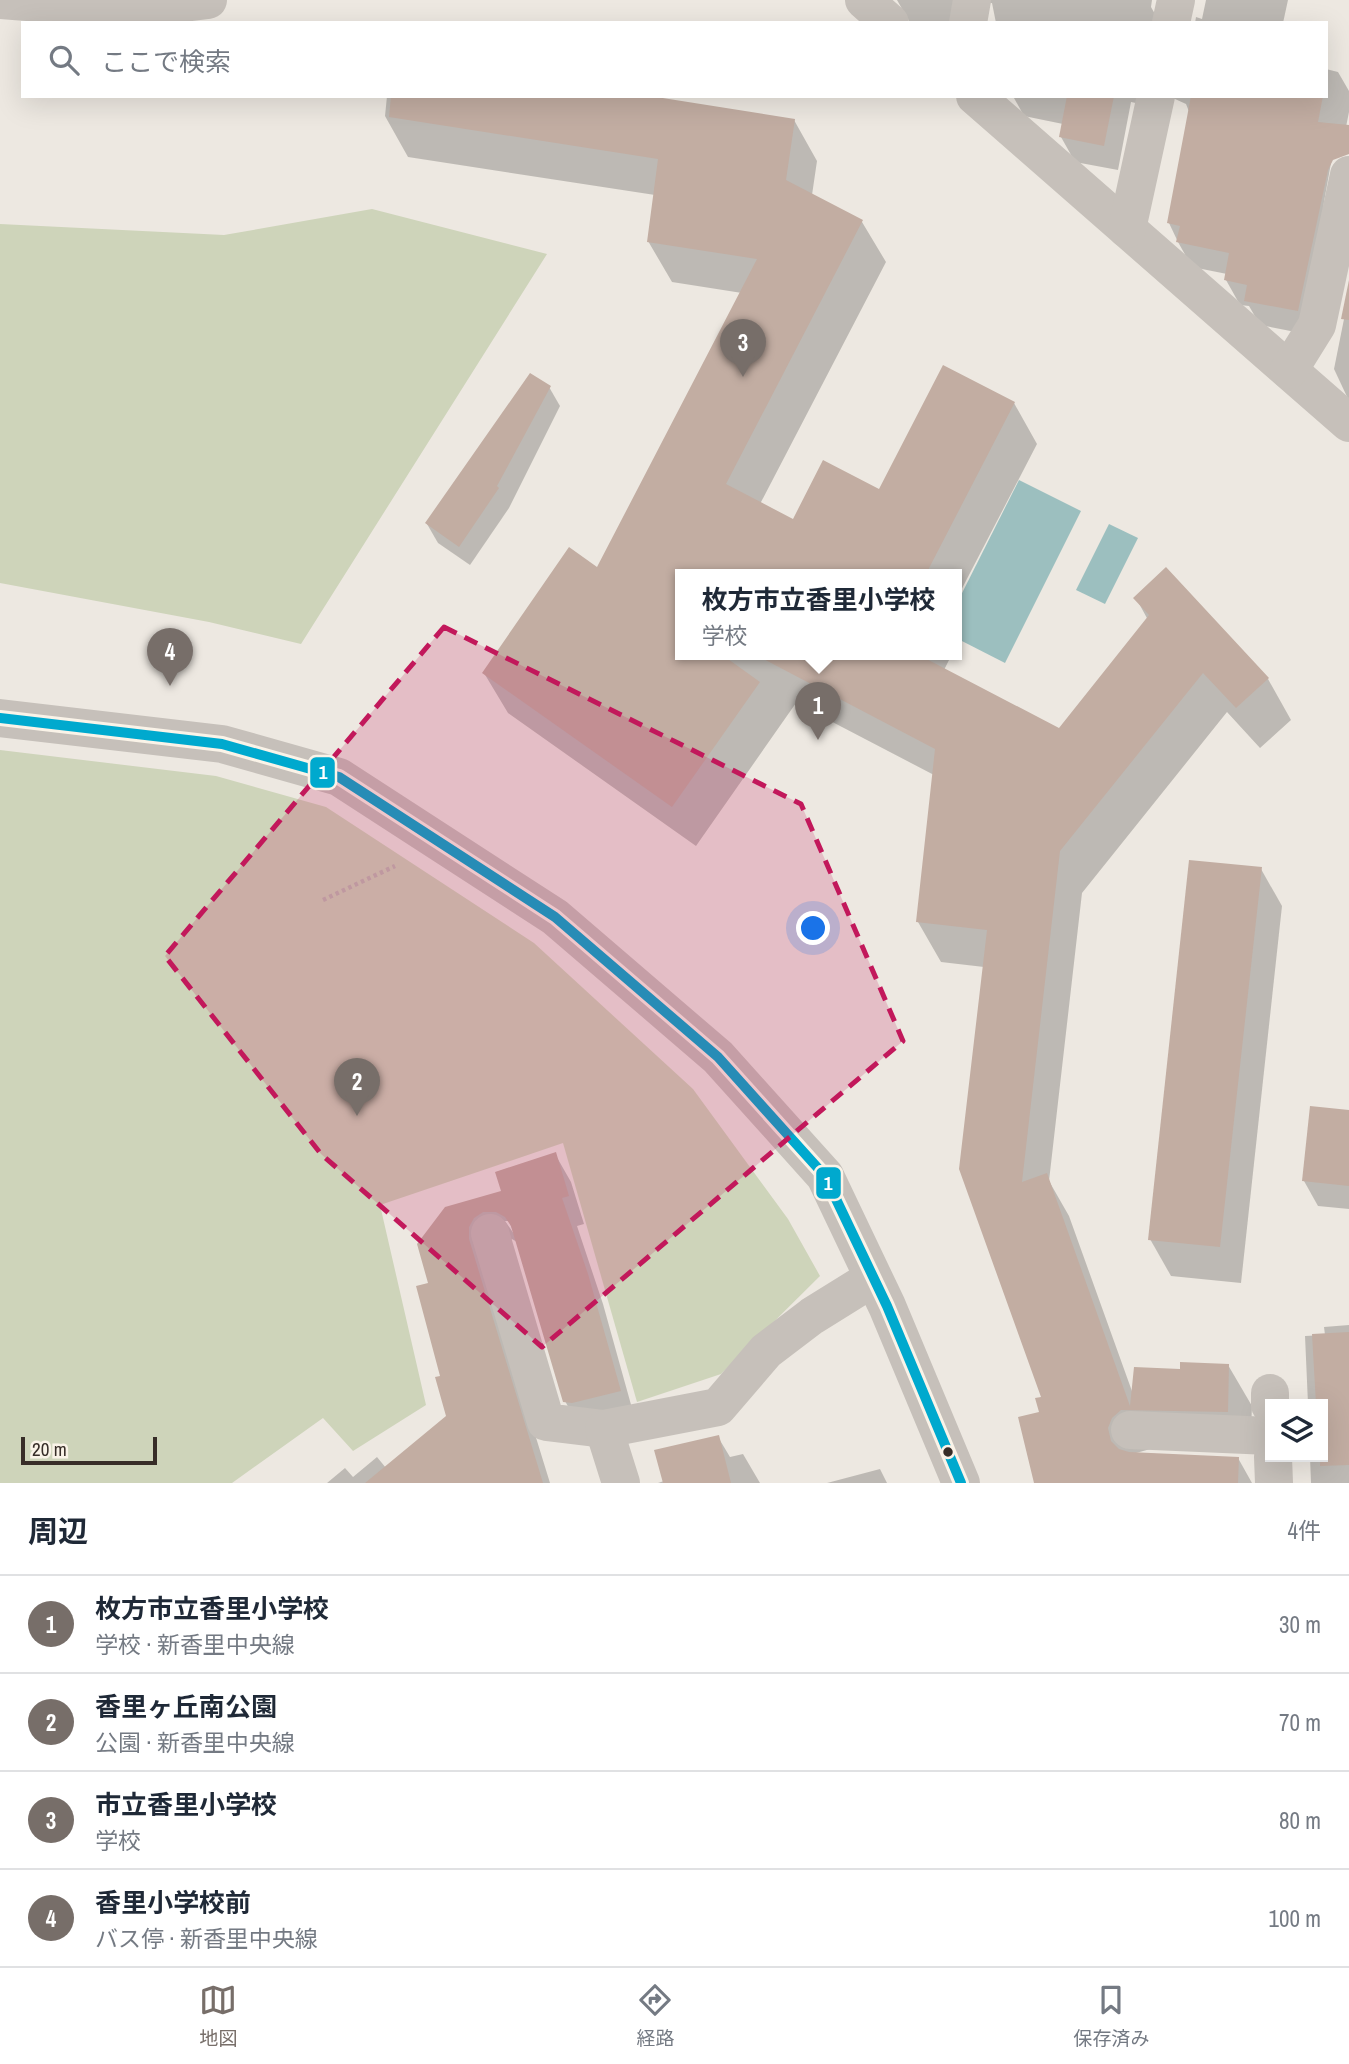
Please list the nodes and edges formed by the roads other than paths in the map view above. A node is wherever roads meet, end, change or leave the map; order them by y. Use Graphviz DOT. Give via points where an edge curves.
graph roads {
  1 [pos="1,0"];
  2 [pos="208,0"];
  3 [pos="864,0"];
  4 [pos="972,0"];
  5 [pos="1176,0"];
  6 [pos="888,21"];
  7 [pos="968,21"];
  8 [pos="1171,21"];
  9 [pos="977,98"];
  10 [pos="1156,98"];
  11 [pos="1347,196"];
  12 [pos="1127,229"];
  13 [pos="1289,370"];
  14 [pos="1349,423"];
  15 [pos="0,718"];
  16 [pos="490,1233"];
  17 [pos="873,1278"];
  18 [pos="604,1429"];
  19 [pos="1130,1430"];
  20 [pos="1265,1436"];
  21 [pos="1273,1462"];
  22 [pos="621,1483"];
  23 [pos="961,1483"];
  24 [pos="1274,1483"];
  1 -- 2 [label="street" via="146,7"];
  3 -- 6 [label="street"];
  4 -- 7 [label="street"];
  5 -- 8 [label="street"];
  9 -- 12 [label="street"];
  10 -- 12 [label="street"];
  11 -- 13 [label="street" via="1317,325"];
  12 -- 13 [label="street"];
  13 -- 14 [label="street"];
  15 -- 17 [label="street" via="222,744 339,777 555,917 718,1057 825,1176"];
  16 -- 18 [label="street" via="546,1422"];
  17 -- 18 [label="street" via="766,1351 718,1407"];
  17 -- 23 [label="street"];
  18 -- 22 [label="street"];
  19 -- 20 [label="street"];
  21 -- 24 [label="street"];
}
